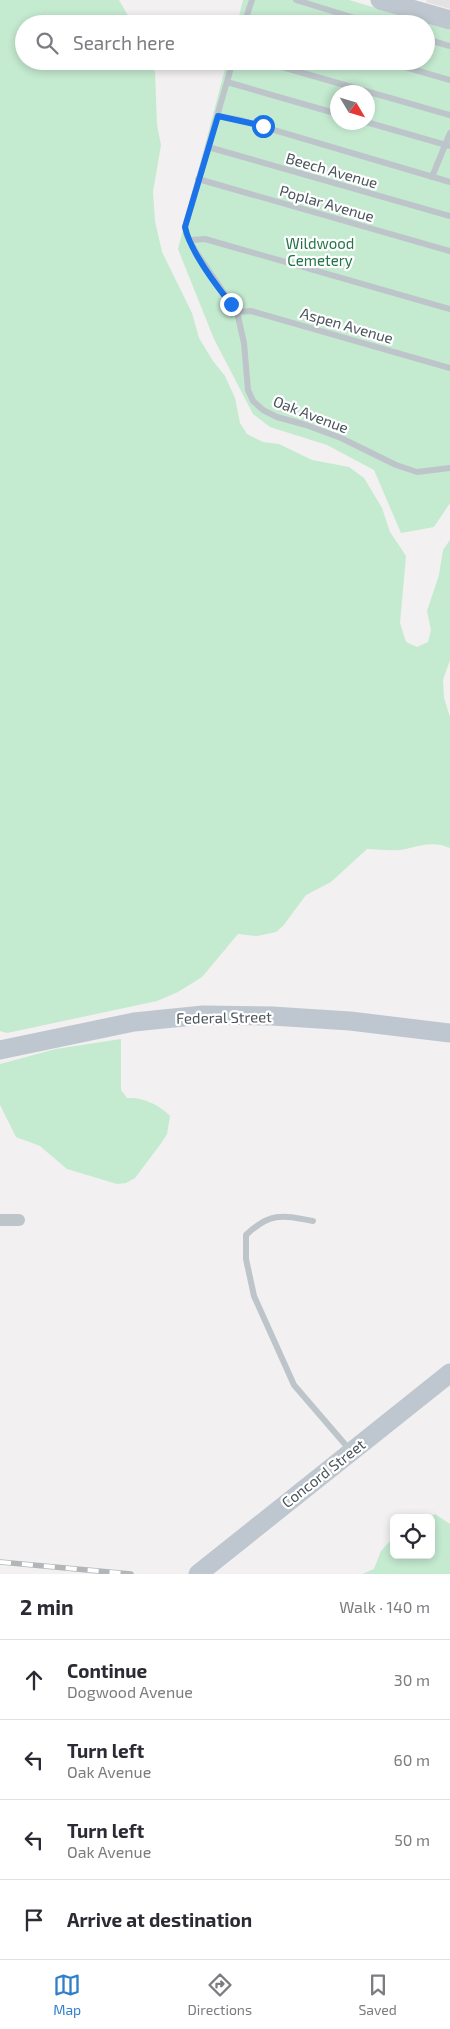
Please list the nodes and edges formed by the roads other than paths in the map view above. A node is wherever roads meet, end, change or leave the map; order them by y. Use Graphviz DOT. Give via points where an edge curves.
graph roads {
  1 [pos="252,0"];
  2 [pos="296,0"];
  3 [pos="380,0"];
  4 [pos="247,15"];
  5 [pos="345,15"];
  6 [pos="432,15"];
  7 [pos="435,16"];
  8 [pos="450,20"];
  9 [pos="435,42"];
  10 [pos="450,46"];
  11 [pos="230,70"];
  12 [pos="292,70"];
  13 [pos="415,70"];
  14 [pos="450,80"];
  15 [pos="226,82"];
  16 [pos="330,112"];
  17 [pos="450,115"];
  18 [pos="218,116"];
  19 [pos="375,125"];
  20 [pos="450,133"];
  21 [pos="447,146"];
  22 [pos="208,147"];
  23 [pos="432,177"];
  24 [pos="198,179"];
  25 [pos="450,182"];
  26 [pos="450,216"];
  27 [pos="191,240"];
  28 [pos="450,251"];
  29 [pos="450,308"];
  30 [pos="237,312"];
  31 [pos="450,368"];
  32 [pos="450,468"];
  33 [pos="450,1033"];
  34 [pos="0,1050"];
  35 [pos="0,1220"];
  36 [pos="19,1220"];
  37 [pos="313,1221"];
  38 [pos="450,1373"];
  39 [pos="351,1451"];
  40 [pos="198,1574"];
  1 -- 4 [label="lane"];
  2 -- 5 [label="lane"];
  3 -- 6 [label="street"];
  7 -- 8 [label="street"];
  9 -- 10 [label="lane"];
  11 -- 15 [label="lane, Oak Avenue"];
  12 -- 17 [label="lane"];
  13 -- 14 [label="lane"];
  15 -- 16 [label="lane"];
  15 -- 18 [label="lane, Oak Avenue"];
  18 -- 22 [label="lane, Oak Avenue"];
  18 -- 23 [label="lane"];
  19 -- 21 [label="lane"];
  20 -- 21 [label="lane"];
  21 -- 23 [label="lane"];
  22 -- 24 [label="lane, Oak Avenue"];
  22 -- 26 [label="lane, Beech Avenue"];
  23 -- 25 [label="lane"];
  24 -- 27 [label="lane, Oak Avenue" via="185,227"];
  24 -- 28 [label="lane, Poplar Avenue"];
  27 -- 29 [label="lane" via="205,240"];
  27 -- 30 [label="lane, Oak Avenue"];
  30 -- 31 [label="lane, Aspen Avenue" via="251,311"];
  30 -- 32 [label="lane, Oak Avenue" via="244,343 248,390 253,401 264,410 277,418 341,438 417,472"];
  33 -- 34 [label="street, Federal Street" via="350,1021 204,1015 134,1022"];
  35 -- 36 [label="street"];
  37 -- 39 [label="lane" via="284,1215 258,1223 246,1235 246,1259 254,1296 294,1385"];
  38 -- 39 [label="street, Concord Street"];
  39 -- 40 [label="street, Concord Street"];
}
